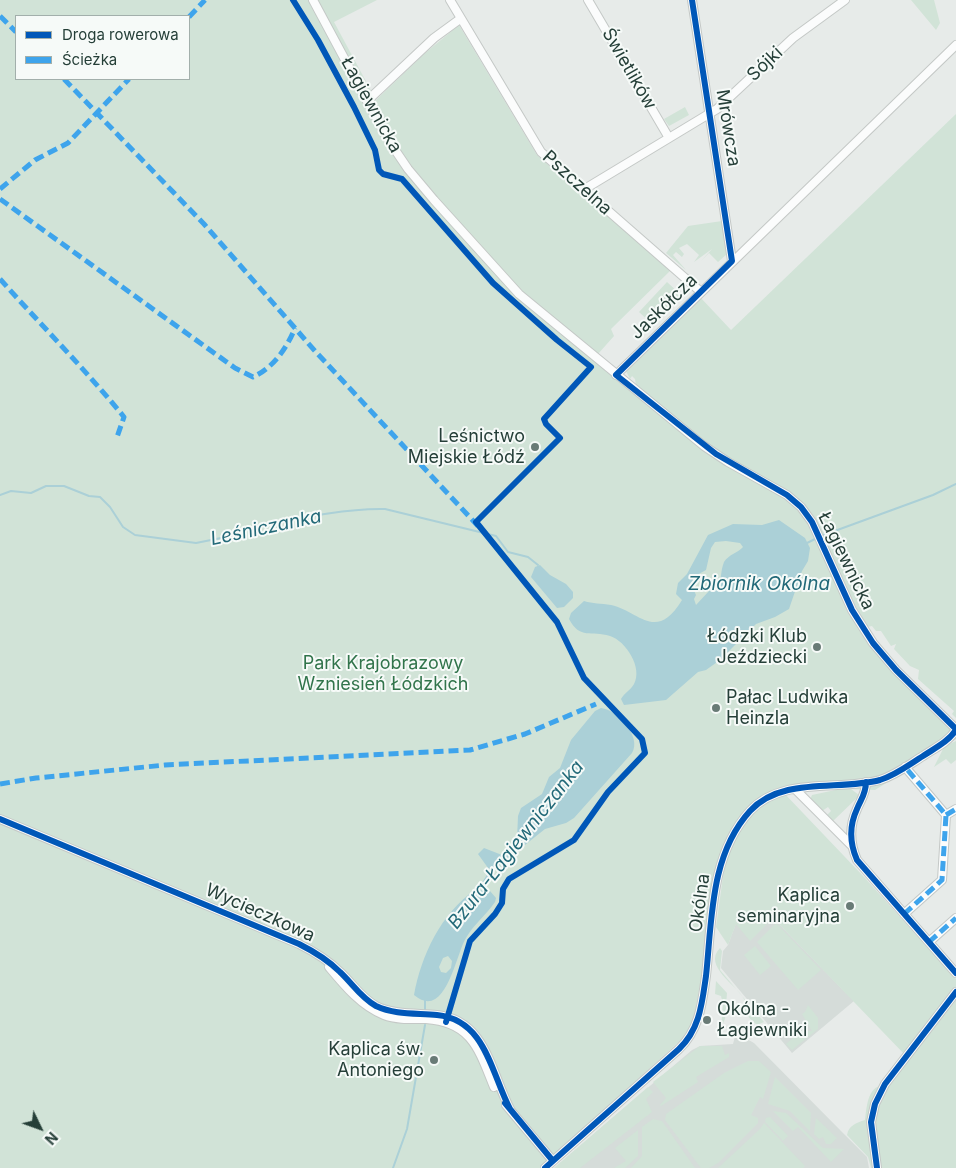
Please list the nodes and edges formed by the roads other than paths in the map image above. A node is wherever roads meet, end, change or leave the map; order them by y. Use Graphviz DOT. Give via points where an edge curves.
graph roads {
  1 [pos="313,0"];
  2 [pos="450,0"];
  3 [pos="588,0"];
  4 [pos="692,0"];
  5 [pos="845,0"];
  6 [pos="460,19"];
  7 [pos="956,45"];
  8 [pos="367,101"];
  9 [pos="710,113"];
  10 [pos="669,138"];
  11 [pos="583,190"];
  12 [pos="732,261"];
  13 [pos="701,292"];
  14 [pos="616,374"];
  15 [pos="956,730"];
  16 [pos="905,767"];
  17 [pos="866,782"];
  18 [pos="795,789"];
  19 [pos="956,809"];
  20 [pos="946,815"];
  21 [pos="0,819"];
  22 [pos="852,846"];
  23 [pos="904,914"];
  24 [pos="956,918"];
  25 [pos="929,942"];
  26 [pos="956,973"];
  27 [pos="956,992"];
  28 [pos="553,1161"];
  29 [pos="545,1168"];
  30 [pos="877,1168"];
  1 -- 8 [label="street, Łagiewnicka"];
  2 -- 6 [label="street, Pszczelna"];
  3 -- 10 [label="street, Świetlików"];
  4 -- 9 [label="street, Mrówcza"];
  5 -- 9 [label="street, Sójki" via="793,38"];
  6 -- 8 [label="street" via="434,38"];
  6 -- 11 [label="street, Pszczelna" via="540,152"];
  7 -- 12 [label="street, Jaskółcza"];
  8 -- 14 [label="street, Łagiewnicka" via="408,169 499,274"];
  9 -- 10 [label="street, Sójki"];
  9 -- 12 [label="street, Mrówcza"];
  10 -- 11 [label="street, Sójki"];
  11 -- 13 [label="street, Pszczelna"];
  12 -- 13 [label="street, Jaskółcza"];
  13 -- 14 [label="street, Jaskółcza"];
  14 -- 15 [label="street, Łagiewnicka" via="716,454 796,501 817,532 852,610 873,643"];
  15 -- 16 [label="street, Okólna"];
  16 -- 17 [label="street, Okólna" via="889,777"];
  16 -- 20 [label="street"];
  17 -- 18 [label="street, Okólna"];
  17 -- 22 [label="street" via="865,794 853,822"];
  18 -- 22 [label="street"];
  18 -- 28 [label="street, Okólna" via="772,795 756,806 726,847 717,881 701,1008 690,1035"];
  19 -- 20 [label="street"];
  20 -- 23 [label="street" via="942,880"];
  21 -- 28 [label="street, Wycieczkowa" via="293,941 320,957 357,998 375,1012 396,1018 438,1020 462,1030 480,1051 495,1089"];
  22 -- 23 [label="street" via="862,868"];
  23 -- 25 [label="street"];
  24 -- 25 [label="street"];
  25 -- 26 [label="street"];
  27 -- 30 [label="street" via="885,1084 875,1104 871,1122"];
  28 -- 29 [label="street, Okólna"];
}
